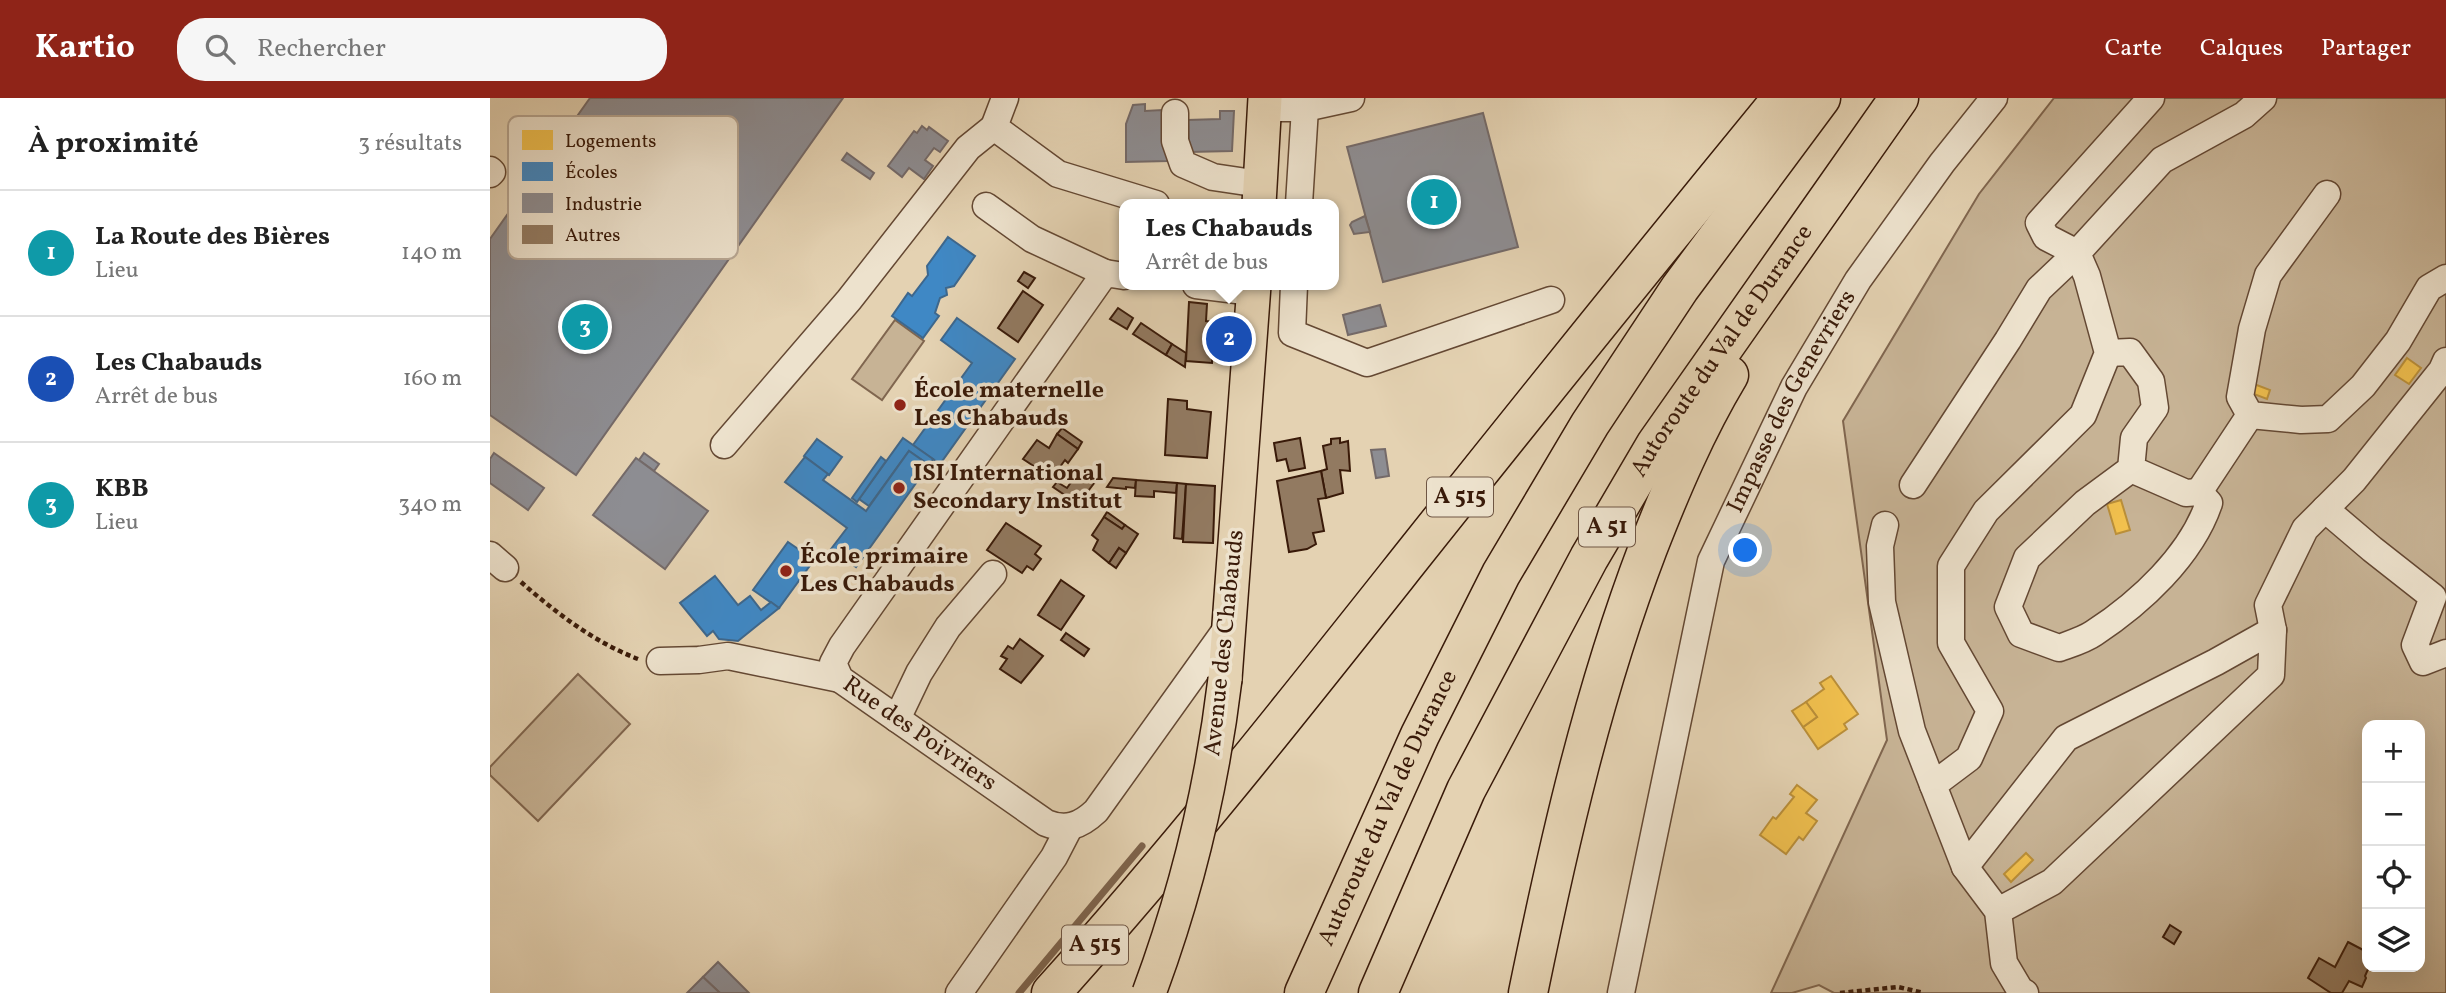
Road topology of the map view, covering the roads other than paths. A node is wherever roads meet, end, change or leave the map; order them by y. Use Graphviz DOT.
graph roads {
  1 [pos="1005,98"];
  2 [pos="1351,98"];
  3 [pos="1782,98"];
  4 [pos="1821,98"];
  5 [pos="1899,98"];
  6 [pos="1905,98"];
  7 [pos="1994,98"];
  8 [pos="2151,98"];
  9 [pos="2263,98"];
  10 [pos="1265,103"];
  11 [pos="1305,108"];
  12 [pos="1175,113"];
  13 [pos="994,127"];
  14 [pos="1260,194"];
  15 [pos="2327,194"];
  16 [pos="1140,199"];
  17 [pos="1299,199"];
  18 [pos="986,206"];
  19 [pos="2077,253"];
  20 [pos="1115,274"];
  21 [pos="2446,278"];
  22 [pos="1253,290"];
  23 [pos="1294,290"];
  24 [pos="1551,300"];
  25 [pos="2108,353"];
  26 [pos="2445,368"];
  27 [pos="2250,415"];
  28 [pos="724,445"];
  29 [pos="2131,469"];
  30 [pos="1913,485"];
  31 [pos="2199,492"];
  32 [pos="2325,509"];
  33 [pos="1885,525"];
  34 [pos="993,574"];
  35 [pos="2439,592"];
  36 [pos="1230,624"];
  37 [pos="2273,629"];
  38 [pos="2446,653"];
  39 [pos="660,661"];
  40 [pos="840,679"];
  41 [pos="897,719"];
  42 [pos="1933,785"];
  43 [pos="1069,828"];
  44 [pos="1965,867"];
  45 [pos="1138,896"];
  46 [pos="1998,911"];
  47 [pos="959,993"];
  48 [pos="1051,993"];
  49 [pos="1068,993"];
  50 [pos="1149,993"];
  51 [pos="1304,993"];
  52 [pos="1378,993"];
  53 [pos="1528,993"];
  54 [pos="1621,993"];
  55 [pos="2025,993"];
  1 -- 13 [label="street"];
  2 -- 11 [label="street"];
  3 -- 45 [label="highway, A 515"];
  4 -- 51 [label="highway, Autoroute du Val de Durance / A 51"];
  5 -- 52 [label="highway, Autoroute du Val de Durance / A 51"];
  6 -- 53 [label="highway"];
  7 -- 54 [label="street, Impasse des Genevriers"];
  8 -- 19 [label="street"];
  9 -- 19 [label="street"];
  10 -- 11 [label="street"];
  10 -- 14 [label="main road"];
  11 -- 17 [label="street"];
  12 -- 14 [label="street"];
  13 -- 16 [label="street"];
  13 -- 28 [label="street"];
  15 -- 27 [label="street"];
  18 -- 20 [label="street"];
  19 -- 25 [label="street"];
  19 -- 30 [label="street"];
  20 -- 40 [label="street, Rue des Poivriers"];
  21 -- 27 [label="street"];
  22 -- 36 [label="main road, Avenue des Chabauds"];
  23 -- 24 [label="street"];
  25 -- 29 [label="street"];
  25 -- 42 [label="street"];
  26 -- 32 [label="street"];
  27 -- 31 [label="street"];
  29 -- 31 [label="street"];
  29 -- 31 [label="street"];
  32 -- 35 [label="street"];
  32 -- 37 [label="street"];
  33 -- 42 [label="street"];
  34 -- 41 [label="street"];
  35 -- 38 [label="street"];
  36 -- 43 [label="street"];
  36 -- 50 [label="main road, Avenue des Chabauds, bridge"];
  37 -- 44 [label="street"];
  37 -- 46 [label="street"];
  39 -- 40 [label="street"];
  40 -- 41 [label="street, Rue des Poivriers"];
  41 -- 43 [label="street, Rue des Poivriers"];
  42 -- 44 [label="street"];
  43 -- 47 [label="street"];
  44 -- 46 [label="street"];
  45 -- 48 [label="highway, A 515"];
  45 -- 49 [label="highway"];
  46 -- 55 [label="street"];
}
